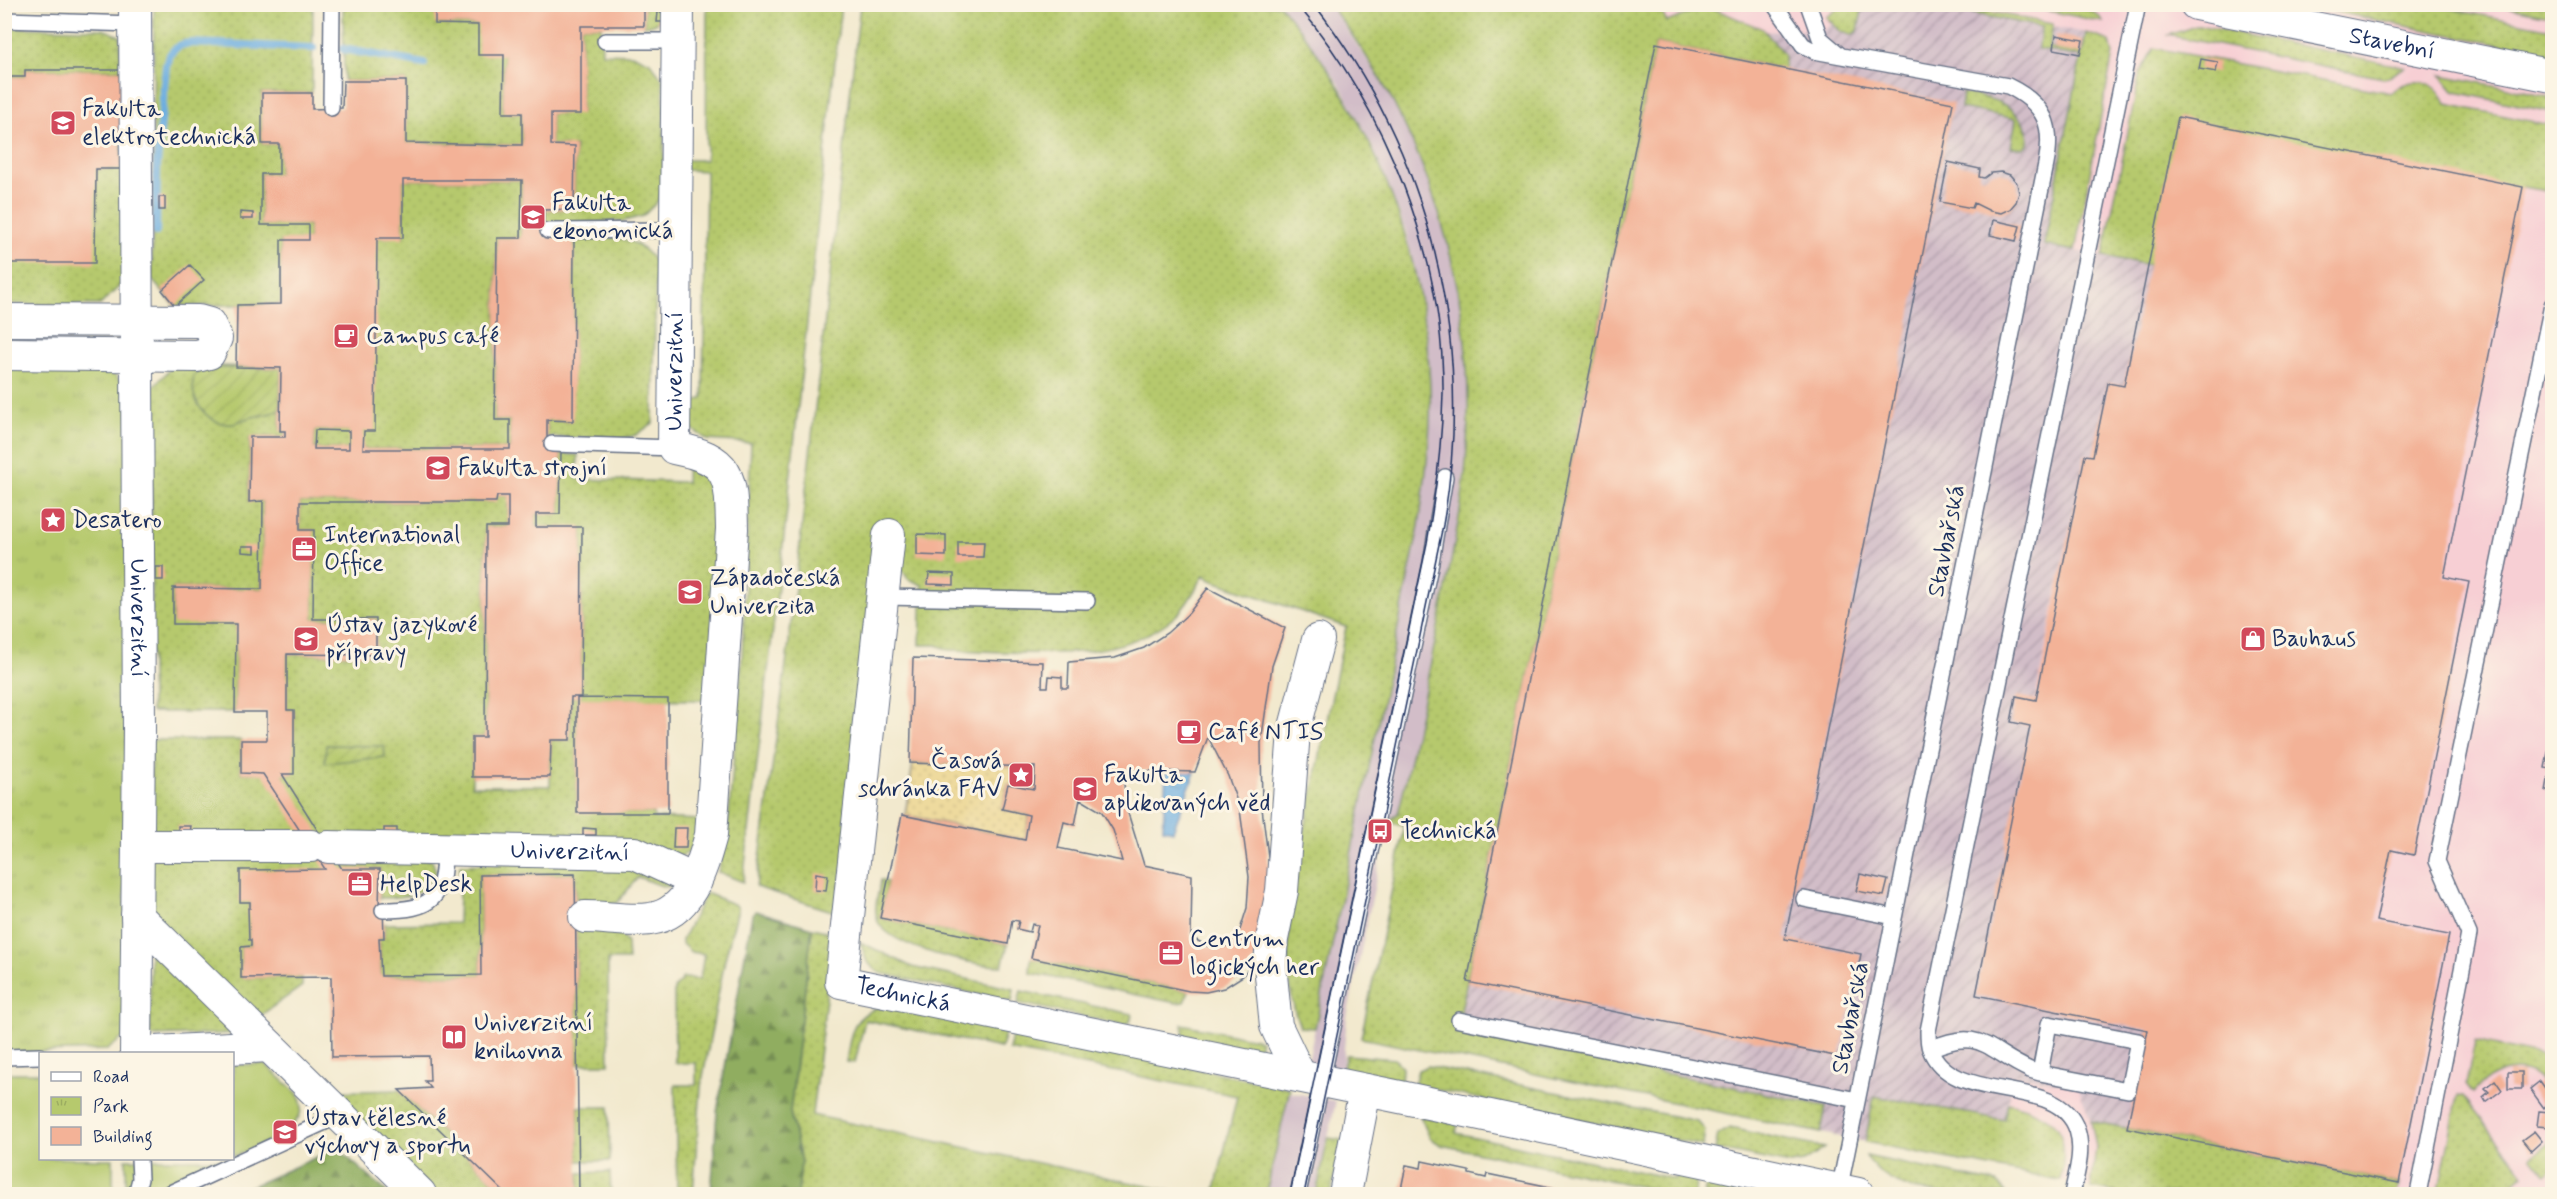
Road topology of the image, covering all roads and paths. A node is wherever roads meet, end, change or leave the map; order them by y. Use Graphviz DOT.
graph roads {
  1 [pos="332,4"];
  2 [pos="678,4"];
  3 [pos="1774,4"];
  4 [pos="1808,4"];
  5 [pos="2138,4"];
  6 [pos="2196,4"];
  7 [pos="134,14"];
  8 [pos="4,20"];
  9 [pos="605,41"];
  10 [pos="678,41"];
  11 [pos="1840,55"];
  12 [pos="2553,76"];
  13 [pos="331,108"];
  14 [pos="676,230"];
  15 [pos="548,231"];
  16 [pos="2553,305"];
  17 [pos="4,320"];
  18 [pos="138,320"];
  19 [pos="4,354"];
  20 [pos="138,355"];
  21 [pos="552,444"];
  22 [pos="674,448"];
  23 [pos="1445,477"];
  24 [pos="889,535"];
  25 [pos="883,597"];
  26 [pos="1087,602"];
  27 [pos="1318,640"];
  28 [pos="138,846"];
  29 [pos="444,849"];
  30 [pos="696,881"];
  31 [pos="1804,899"];
  32 [pos="383,910"];
  33 [pos="137,916"];
  34 [pos="585,917"];
  35 [pos="1894,917"];
  36 [pos="1459,1020"];
  37 [pos="269,1046"];
  38 [pos="1930,1049"];
  39 [pos="136,1052"];
  40 [pos="155,1052"];
  41 [pos="39,1056"];
  42 [pos="4,1057"];
  43 [pos="2040,1073"];
  44 [pos="1311,1078"];
  45 [pos="1365,1090"];
  46 [pos="1857,1100"];
  47 [pos="340,1115"];
  48 [pos="139,1160"];
  49 [pos="1849,1192"];
  50 [pos="136,1194"];
  51 [pos="168,1194"];
  52 [pos="420,1194"];
  53 [pos="1298,1194"];
  54 [pos="1345,1194"];
  55 [pos="2072,1194"];
  56 [pos="2418,1194"];
  1 -- 13 [label="lane"];
  2 -- 10 [label="street, Univerzitní"];
  3 -- 11 [label="lane, Stavbařská"];
  4 -- 11 [label="lane"];
  5 -- 38 [label="lane"];
  6 -- 12 [label="street, Stavební"];
  7 -- 8 [label="lane"];
  7 -- 18 [label="street, Univerzitní"];
  9 -- 10 [label="lane"];
  10 -- 14 [label="street, Univerzitní"];
  11 -- 35 [label="lane, Stavbařská"];
  14 -- 15 [label="lane"];
  14 -- 22 [label="street, Univerzitní"];
  16 -- 56 [label="lane"];
  17 -- 18 [label="street"];
  18 -- 20 [label="street, Univerzitní"];
  18 -- 20 [label="street"];
  19 -- 20 [label="street"];
  20 -- 28 [label="street, Univerzitní"];
  21 -- 22 [label="lane"];
  22 -- 30 [label="street, Univerzitní"];
  23 -- 44 [label="lane"];
  24 -- 25 [label="street, Technická"];
  25 -- 26 [label="lane"];
  25 -- 44 [label="street, Technická"];
  27 -- 44 [label="street"];
  28 -- 29 [label="street, Univerzitní"];
  28 -- 33 [label="street, Univerzitní"];
  29 -- 30 [label="street, Univerzitní"];
  29 -- 32 [label="lane"];
  30 -- 34 [label="street, Univerzitní"];
  31 -- 35 [label="lane"];
  33 -- 37 [label="street"];
  33 -- 39 [label="street, Univerzitní"];
  35 -- 46 [label="lane, Stavbařská"];
  36 -- 46 [label="lane"];
  37 -- 40 [label="street"];
  37 -- 47 [label="street"];
  38 -- 43 [label="lane"];
  38 -- 55 [label="lane"];
  41 -- 42 [label="lane"];
  43 -- 43 [label="lane"];
  44 -- 45 [label="street, Technická"];
  44 -- 53 [label="lane"];
  45 -- 49 [label="street, Technická"];
  45 -- 54 [label="street"];
  46 -- 49 [label="lane, Stavbařská"];
  47 -- 51 [label="lane"];
  47 -- 52 [label="street"];
  48 -- 50 [label="lane"];
}
